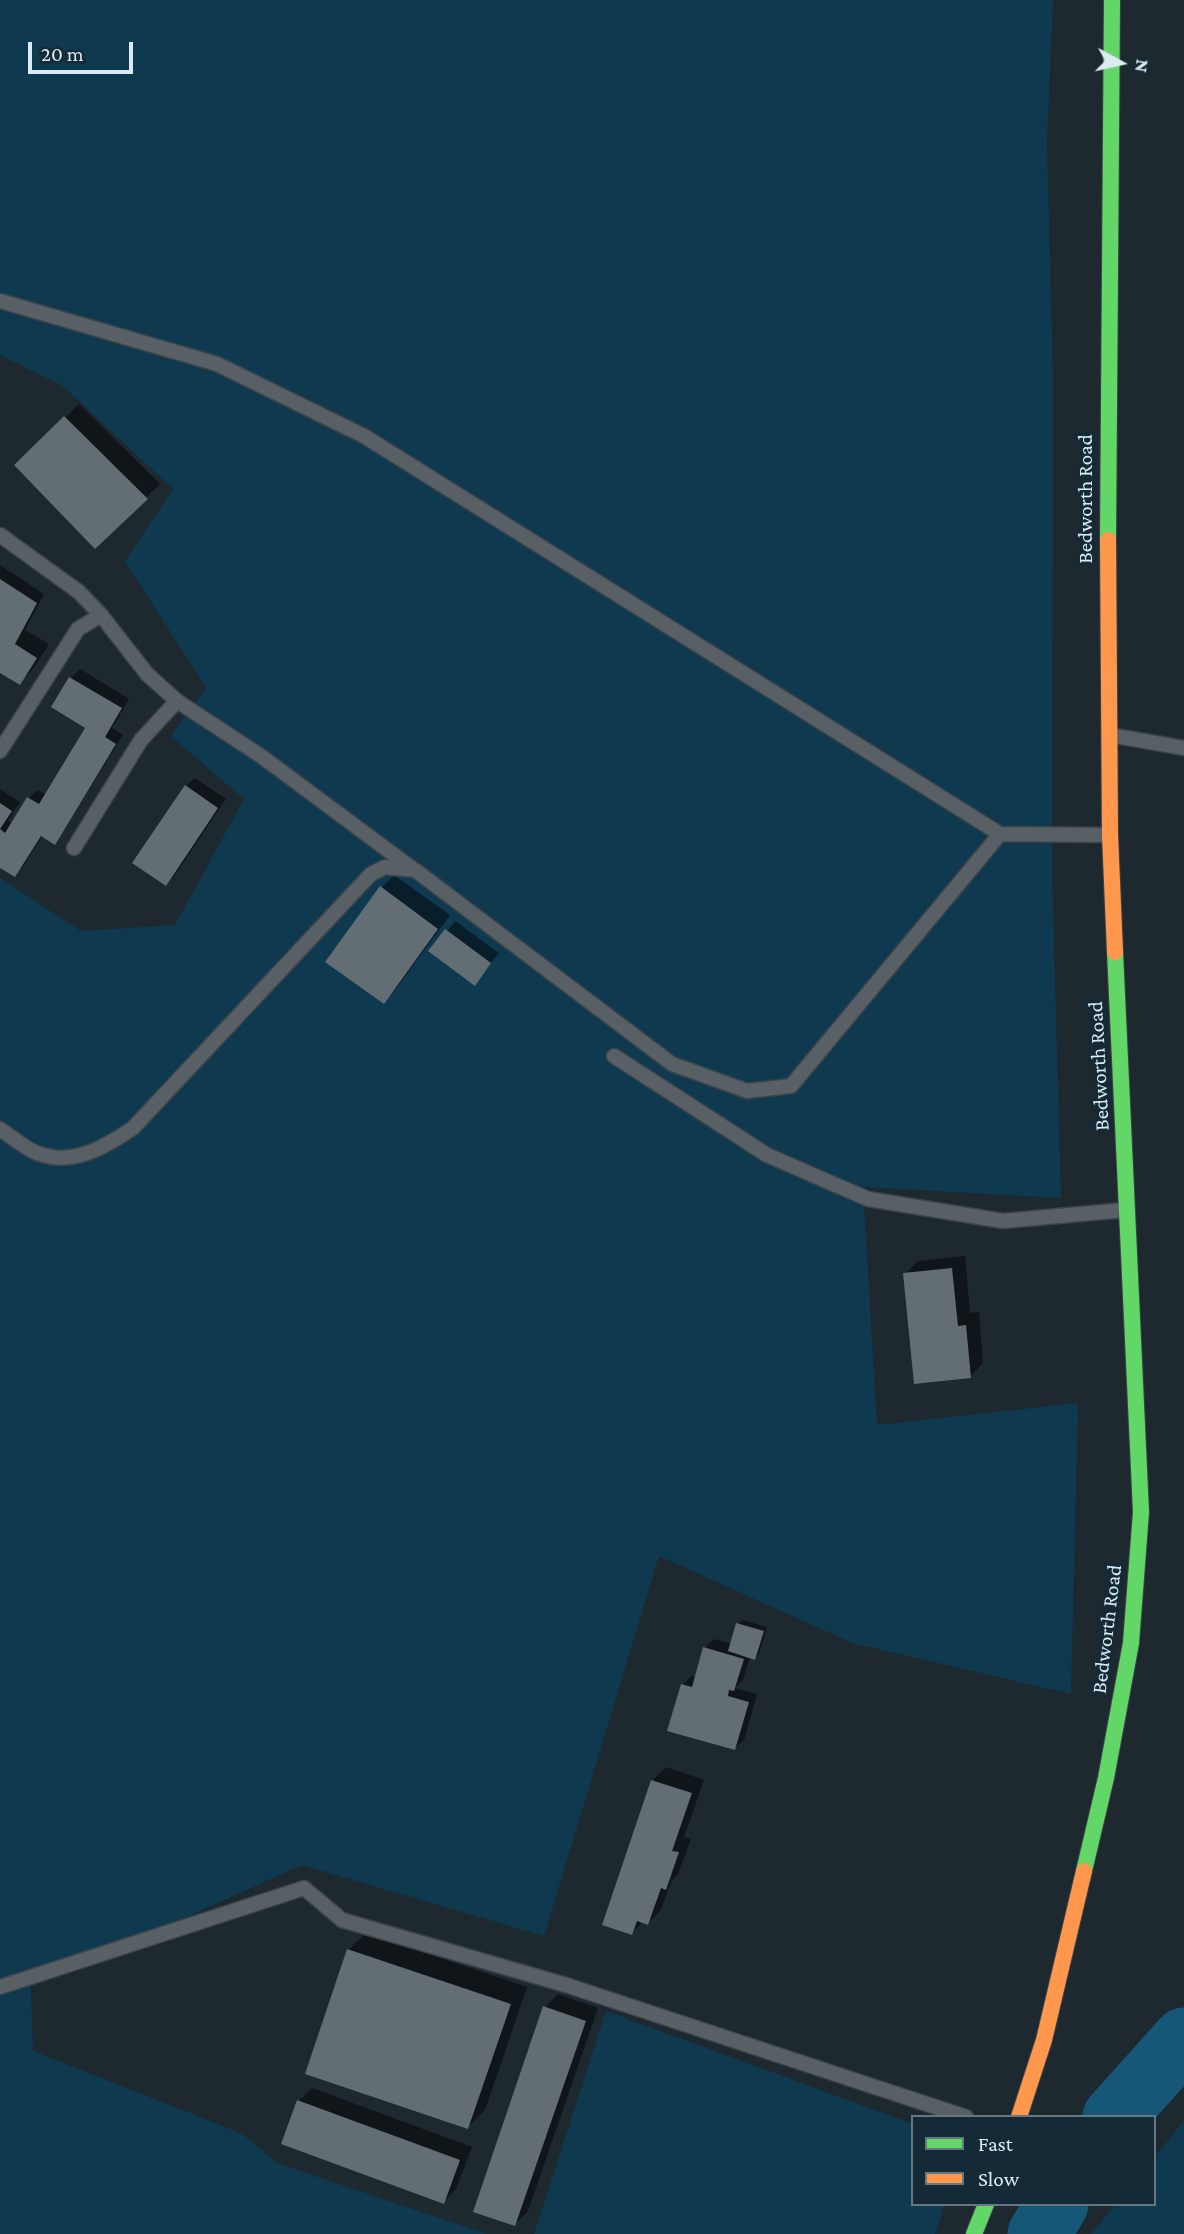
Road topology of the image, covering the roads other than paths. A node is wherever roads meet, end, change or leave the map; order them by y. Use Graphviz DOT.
graph roads {
  1 [pos="1112,0"];
  2 [pos="0,301"];
  3 [pos="0,535"];
  4 [pos="101,615"];
  5 [pos="177,701"];
  6 [pos="1109,735"];
  7 [pos="1184,748"];
  8 [pos="0,751"];
  9 [pos="1000,834"];
  10 [pos="1110,835"];
  11 [pos="74,848"];
  12 [pos="415,870"];
  13 [pos="614,1056"];
  14 [pos="0,1129"];
  15 [pos="1127,1210"];
  16 [pos="0,1987"];
  17 [pos="960,2115"];
  18 [pos="1020,2115"];
  19 [pos="985,2206"];
  20 [pos="974,2234"];
  1 -- 6 [label="main road, Bedworth Road"];
  2 -- 9 [label="lane"];
  3 -- 4 [label="lane"];
  4 -- 5 [label="lane"];
  4 -- 8 [label="lane"];
  5 -- 11 [label="lane"];
  5 -- 12 [label="lane"];
  6 -- 7 [label="lane"];
  6 -- 10 [label="main road, Bedworth Road"];
  9 -- 10 [label="lane"];
  9 -- 12 [label="lane"];
  10 -- 15 [label="main road, Bedworth Road"];
  12 -- 14 [label="lane"];
  13 -- 15 [label="lane"];
  15 -- 18 [label="main road, Bedworth Road"];
  16 -- 17 [label="lane"];
  19 -- 20 [label="main road"];
}
